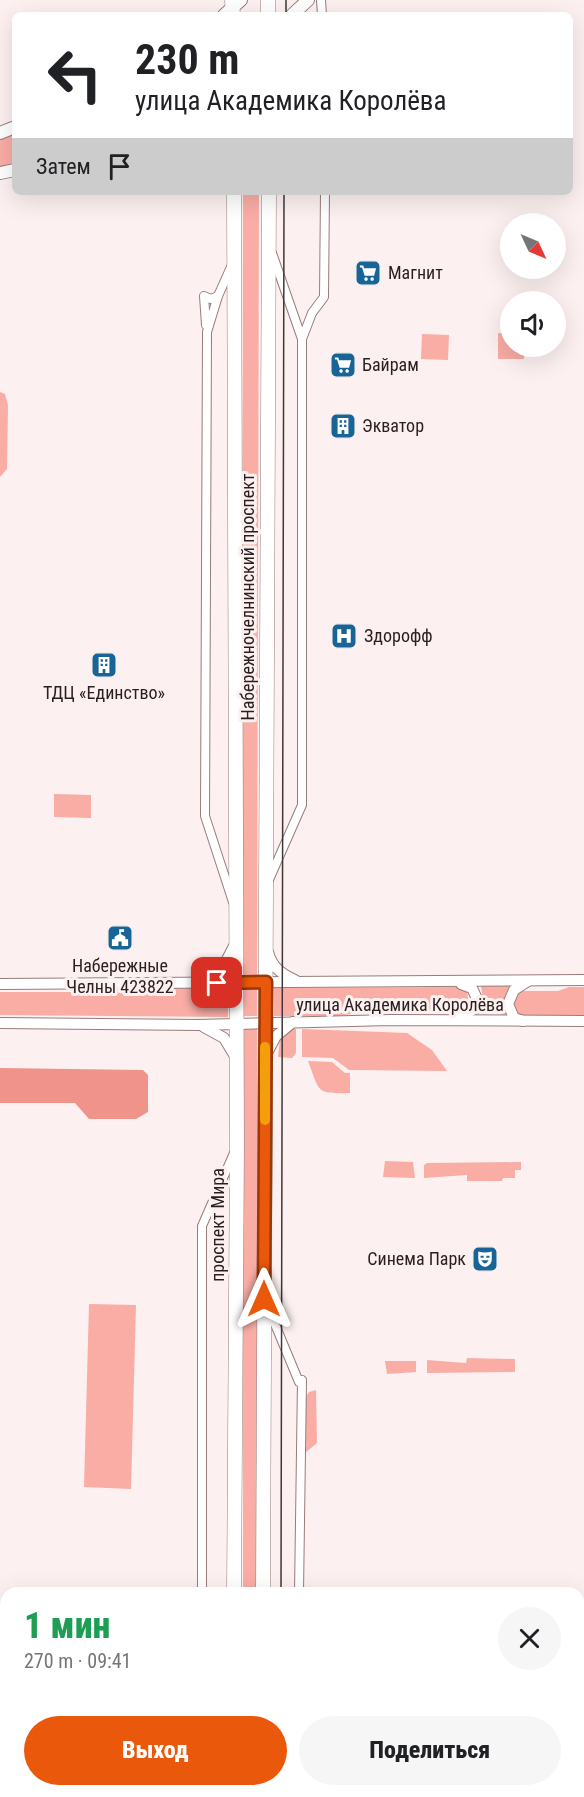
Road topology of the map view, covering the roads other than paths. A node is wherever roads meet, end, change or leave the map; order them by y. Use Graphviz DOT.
graph roads {
  1 [pos="308,0"];
  2 [pos="295,12"];
  3 [pos="234,195"];
  4 [pos="269,195"];
  5 [pos="325,195"];
  6 [pos="268,242"];
  7 [pos="234,261"];
  8 [pos="218,296"];
  9 [pos="207,332"];
  10 [pos="302,339"];
  11 [pos="265,891"];
  12 [pos="234,908"];
  13 [pos="266,942"];
  14 [pos="236,943"];
  15 [pos="584,980"];
  16 [pos="454,981"];
  17 [pos="528,981"];
  18 [pos="236,982"];
  19 [pos="266,982"];
  20 [pos="301,982"];
  21 [pos="198,983"];
  22 [pos="0,984"];
  23 [pos="236,1002"];
  24 [pos="294,1021"];
  25 [pos="434,1021"];
  26 [pos="523,1021"];
  27 [pos="584,1021"];
  28 [pos="265,1022"];
  29 [pos="0,1023"];
  30 [pos="236,1023"];
  31 [pos="198,1024"];
  32 [pos="236,1058"];
  33 [pos="265,1058"];
  34 [pos="237,1147"];
  35 [pos="264,1299"];
  36 [pos="202,1587"];
  37 [pos="234,1587"];
  38 [pos="263,1587"];
  39 [pos="299,1587"];
  1 -- 2 [label="main road"];
  3 -- 7 [label="main road, Набережночелнинский проспект"];
  4 -- 6 [label="main road, Набережночелнинский проспект"];
  5 -- 10 [label="street"];
  6 -- 10 [label="street"];
  6 -- 11 [label="main road, Набережночелнинский проспект"];
  7 -- 8 [label="street"];
  7 -- 12 [label="main road, Набережночелнинский проспект"];
  8 -- 9 [label="street"];
  8 -- 9 [label="street"];
  9 -- 12 [label="street"];
  10 -- 11 [label="street"];
  11 -- 13 [label="main road, Набережночелнинский проспект"];
  12 -- 14 [label="main road, Набережночелнинский проспект"];
  13 -- 19 [label="main road, Набережночелнинский проспект"];
  13 -- 20 [label="street"];
  14 -- 18 [label="main road, Набережночелнинский проспект"];
  14 -- 21 [label="street"];
  15 -- 17 [label="street, улица Академика Королёва"];
  16 -- 17 [label="street, улица Академика Королёва"];
  16 -- 20 [label="street, улица Академика Королёва"];
  16 -- 25 [label="street"];
  17 -- 26 [label="street"];
  18 -- 19 [label="street, улица Академика Королёва"];
  18 -- 21 [label="street, улица Академика Королёва"];
  18 -- 23 [label="main road, Набережночелнинский проспект"];
  19 -- 20 [label="street, улица Академика Королёва"];
  19 -- 28 [label="main road, Набережночелнинский проспект"];
  21 -- 22 [label="street, улица Академика Королёва"];
  23 -- 30 [label="main road, проспект Мира"];
  24 -- 25 [label="street, улица Академика Королёва"];
  24 -- 28 [label="street, улица Академика Королёва"];
  24 -- 33 [label="street"];
  25 -- 26 [label="street, улица Академика Королёва"];
  26 -- 27 [label="street, улица Академика Королёва"];
  28 -- 30 [label="street, улица Академика Королёва"];
  28 -- 33 [label="main road"];
  29 -- 31 [label="street, улица Академика Королёва"];
  30 -- 31 [label="street, улица Академика Королёва"];
  30 -- 32 [label="main road, проспект Мира"];
  31 -- 32 [label="street"];
  32 -- 34 [label="main road, проспект Мира"];
  33 -- 35 [label="main road"];
  34 -- 36 [label="street"];
  34 -- 37 [label="main road, проспект Мира"];
  35 -- 38 [label="main road"];
  35 -- 39 [label="street"];
}
